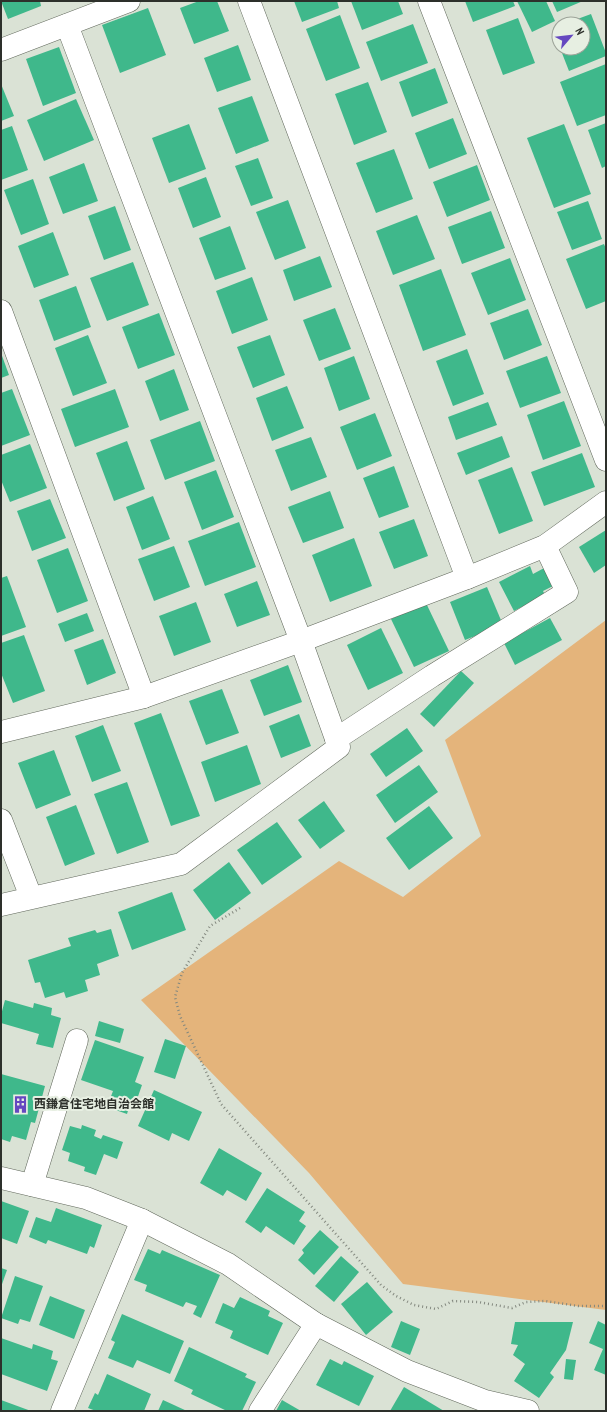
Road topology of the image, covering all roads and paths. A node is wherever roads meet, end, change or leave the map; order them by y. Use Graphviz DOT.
graph roads {
  1 [pos="129,1"];
  2 [pos="249,1"];
  3 [pos="430,1"];
  4 [pos="67,25"];
  5 [pos="1,50"];
  6 [pos="1,311"];
  7 [pos="606,460"];
  8 [pos="606,502"];
  9 [pos="545,546"];
  10 [pos="467,578"];
  11 [pos="301,641"];
  12 [pos="144,697"];
  13 [pos="1,732"];
  14 [pos="336,739"];
  15 [pos="1,820"];
  16 [pos="31,898"];
  17 [pos="1,905"];
  18 [pos="240,908"];
  19 [pos="77,1040"];
  20 [pos="1,1178"];
  21 [pos="32,1185"];
  22 [pos="142,1220"];
  23 [pos="606,1306"];
  24 [pos="316,1324"];
  25 [pos="482,1406"];
  26 [pos="62,1411"];
  27 [pos="260,1411"];
  28 [pos="528,1411"];
  1 -- 4 [label="street"];
  2 -- 10 [label="street"];
  3 -- 7 [label="street"];
  4 -- 5 [label="street"];
  4 -- 11 [label="street"];
  6 -- 12 [label="street"];
  8 -- 9 [label="street"];
  9 -- 10 [label="street"];
  9 -- 14 [label="street"];
  10 -- 11 [label="street"];
  11 -- 12 [label="street"];
  11 -- 14 [label="street"];
  12 -- 13 [label="street"];
  14 -- 16 [label="street"];
  15 -- 16 [label="street"];
  16 -- 17 [label="street"];
  18 -- 23 [label="path"];
  19 -- 21 [label="street"];
  20 -- 21 [label="street"];
  21 -- 22 [label="street"];
  22 -- 24 [label="street"];
  22 -- 26 [label="street"];
  24 -- 25 [label="street"];
  24 -- 27 [label="street"];
  25 -- 28 [label="street"];
}
